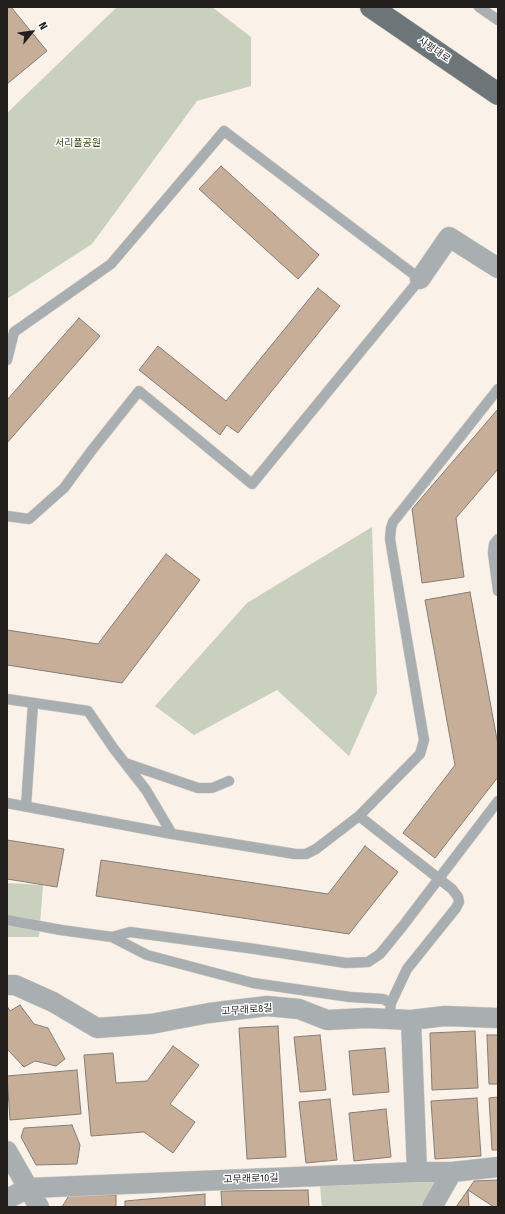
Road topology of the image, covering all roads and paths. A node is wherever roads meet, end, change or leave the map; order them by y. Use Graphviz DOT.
graph roads {
  1 [pos="371,7"];
  2 [pos="484,9"];
  3 [pos="498,20"];
  4 [pos="498,94"];
  5 [pos="498,268"];
  6 [pos="420,279"];
  7 [pos="7,360"];
  8 [pos="498,389"];
  9 [pos="7,516"];
  10 [pos="498,539"];
  11 [pos="498,591"];
  12 [pos="7,699"];
  13 [pos="33,703"];
  14 [pos="125,763"];
  15 [pos="229,781"];
  16 [pos="498,801"];
  17 [pos="7,803"];
  18 [pos="26,806"];
  19 [pos="358,816"];
  20 [pos="172,834"];
  21 [pos="439,879"];
  22 [pos="7,920"];
  23 [pos="112,937"];
  24 [pos="7,985"];
  25 [pos="390,1011"];
  26 [pos="498,1018"];
  27 [pos="411,1020"];
  28 [pos="7,1151"];
  29 [pos="498,1167"];
  30 [pos="417,1172"];
  31 [pos="452,1172"];
  32 [pos="29,1188"];
  33 [pos="7,1199"];
  34 [pos="39,1207"];
  35 [pos="432,1207"];
  1 -- 4 [label="main road, 사평대로"];
  2 -- 3 [label="lane"];
  5 -- 6 [label="street"];
  6 -- 7 [label="lane"];
  6 -- 9 [label="lane"];
  8 -- 19 [label="lane"];
  10 -- 11 [label="lane"];
  12 -- 13 [label="lane"];
  13 -- 14 [label="lane"];
  13 -- 18 [label="lane"];
  14 -- 15 [label="lane"];
  14 -- 20 [label="lane"];
  16 -- 21 [label="lane"];
  17 -- 18 [label="lane"];
  18 -- 20 [label="lane"];
  19 -- 20 [label="lane"];
  19 -- 21 [label="lane"];
  21 -- 23 [label="lane"];
  21 -- 25 [label="lane"];
  22 -- 23 [label="lane"];
  23 -- 25 [label="lane"];
  24 -- 25 [label="street, 고무래로8길"];
  25 -- 27 [label="street, 고무래로8길"];
  26 -- 27 [label="street, 고무래로8길"];
  27 -- 30 [label="street"];
  28 -- 32 [label="street"];
  29 -- 31 [label="street, 고무래로10길"];
  30 -- 31 [label="street, 고무래로10길"];
  30 -- 32 [label="street, 고무래로10길"];
  31 -- 35 [label="street"];
  32 -- 33 [label="street, 고무래로10길"];
  32 -- 34 [label="street"];
}
